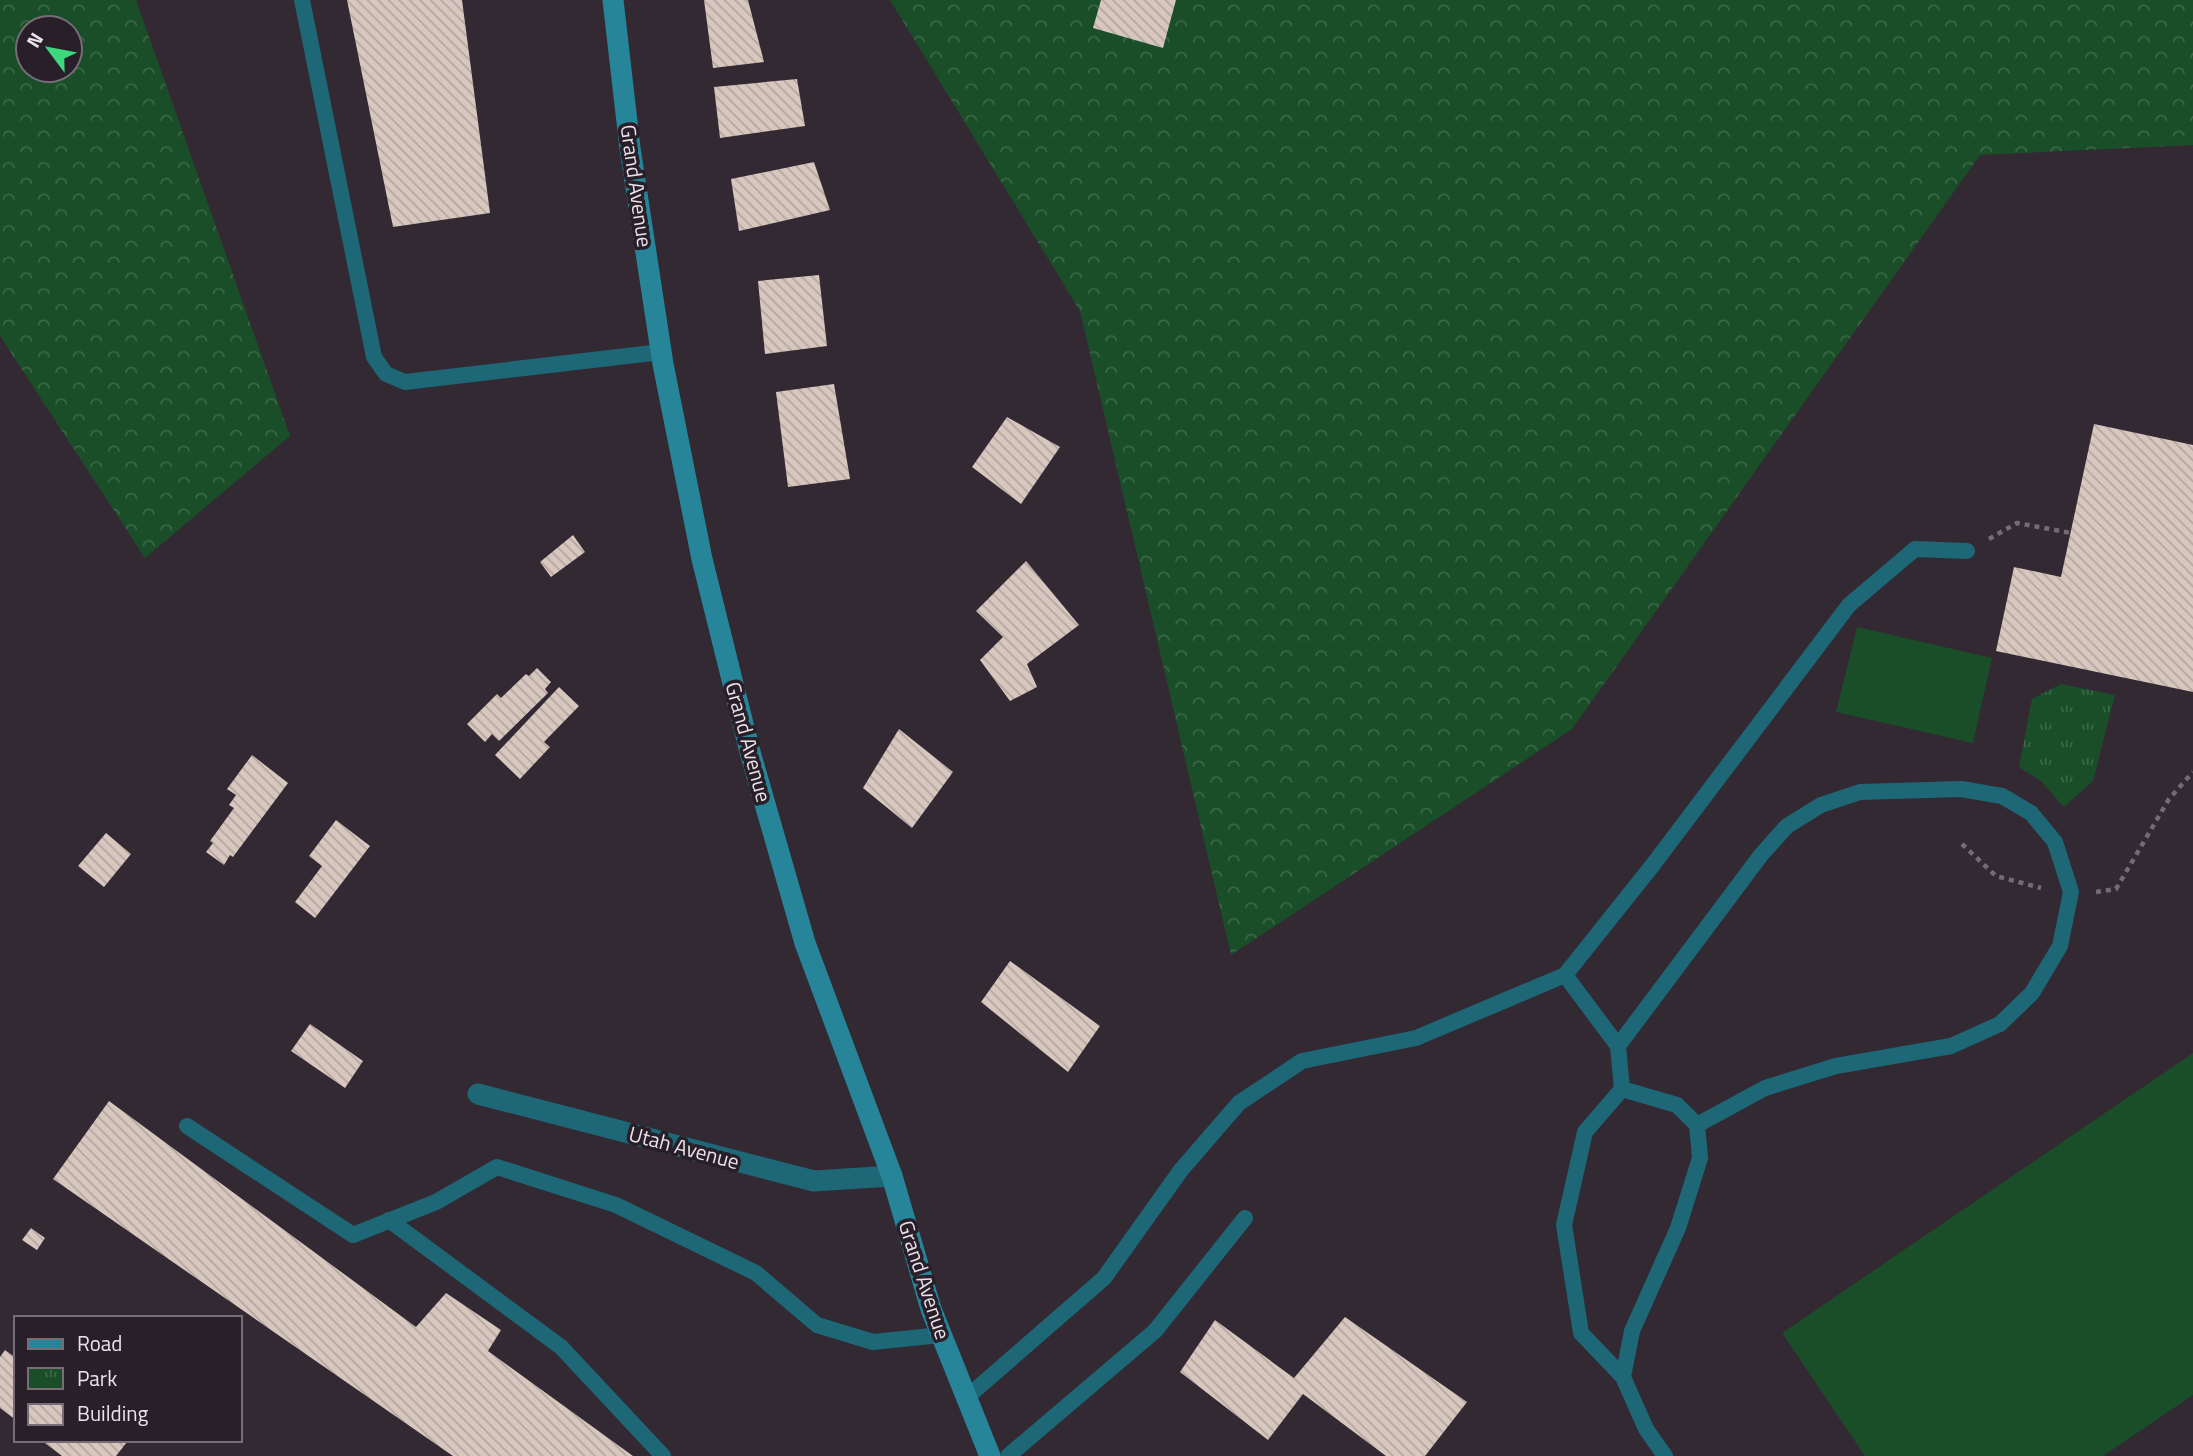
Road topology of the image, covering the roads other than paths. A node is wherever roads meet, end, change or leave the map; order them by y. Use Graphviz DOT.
graph roads {
  1 [pos="302,0"];
  2 [pos="613,0"];
  3 [pos="661,352"];
  4 [pos="1967,551"];
  5 [pos="1565,975"];
  6 [pos="1618,1046"];
  7 [pos="1622,1089"];
  8 [pos="478,1094"];
  9 [pos="1697,1125"];
  10 [pos="187,1126"];
  11 [pos="892,1176"];
  12 [pos="1245,1218"];
  13 [pos="388,1220"];
  14 [pos="941,1335"];
  15 [pos="1623,1377"];
  16 [pos="966,1398"];
  17 [pos="663,1456"];
  18 [pos="990,1456"];
  19 [pos="1007,1456"];
  20 [pos="1665,1456"];
  1 -- 3 [label="lane"];
  2 -- 3 [label="street, Grand Avenue"];
  3 -- 11 [label="street, Grand Avenue"];
  4 -- 5 [label="lane"];
  5 -- 6 [label="lane"];
  5 -- 16 [label="lane"];
  6 -- 7 [label="lane"];
  6 -- 9 [label="lane"];
  7 -- 9 [label="lane"];
  7 -- 15 [label="lane"];
  8 -- 11 [label="street, Utah Avenue"];
  9 -- 15 [label="lane"];
  10 -- 13 [label="lane"];
  11 -- 14 [label="street, Grand Avenue"];
  12 -- 19 [label="lane"];
  13 -- 14 [label="lane"];
  13 -- 17 [label="lane"];
  14 -- 16 [label="street, Grand Avenue"];
  15 -- 20 [label="lane"];
  16 -- 18 [label="street, Grand Avenue"];
}
